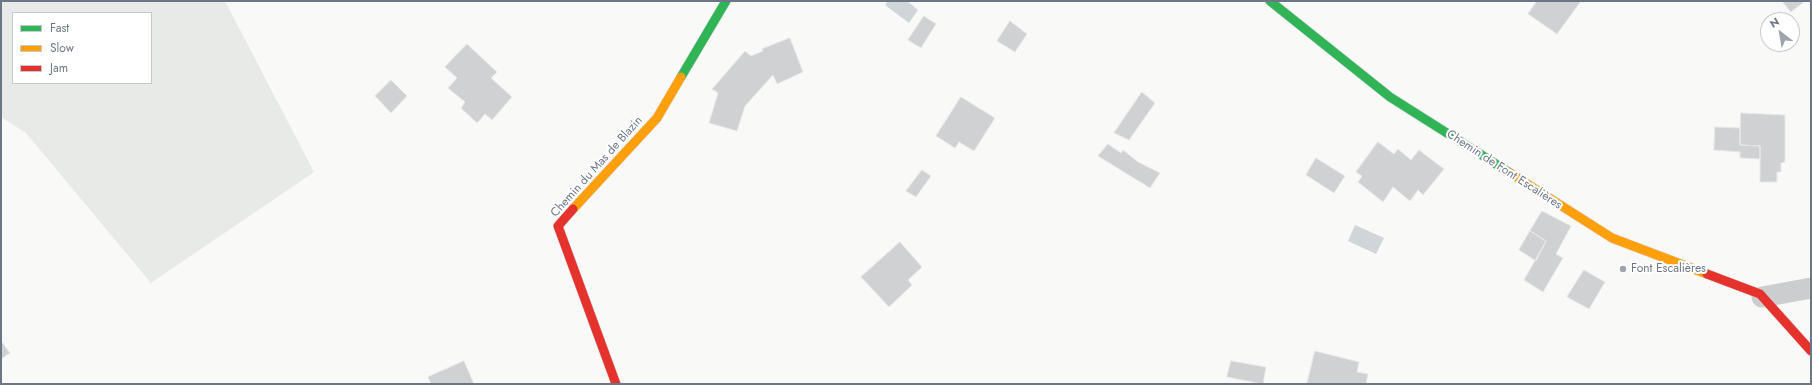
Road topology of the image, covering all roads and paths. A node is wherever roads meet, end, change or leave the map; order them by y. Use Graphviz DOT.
graph roads {
  1 [pos="726,1"];
  2 [pos="1270,1"];
  3 [pos="1811,288"];
  4 [pos="1762,297"];
  5 [pos="1811,351"];
  6 [pos="616,384"];
  1 -- 6 [label="street, Chemin du Mas de Blazin"];
  2 -- 4 [label="street, Chemin de Font Escalières"];
  3 -- 4 [label="street"];
  4 -- 5 [label="street, Chemin de Font Escalières"];
}
